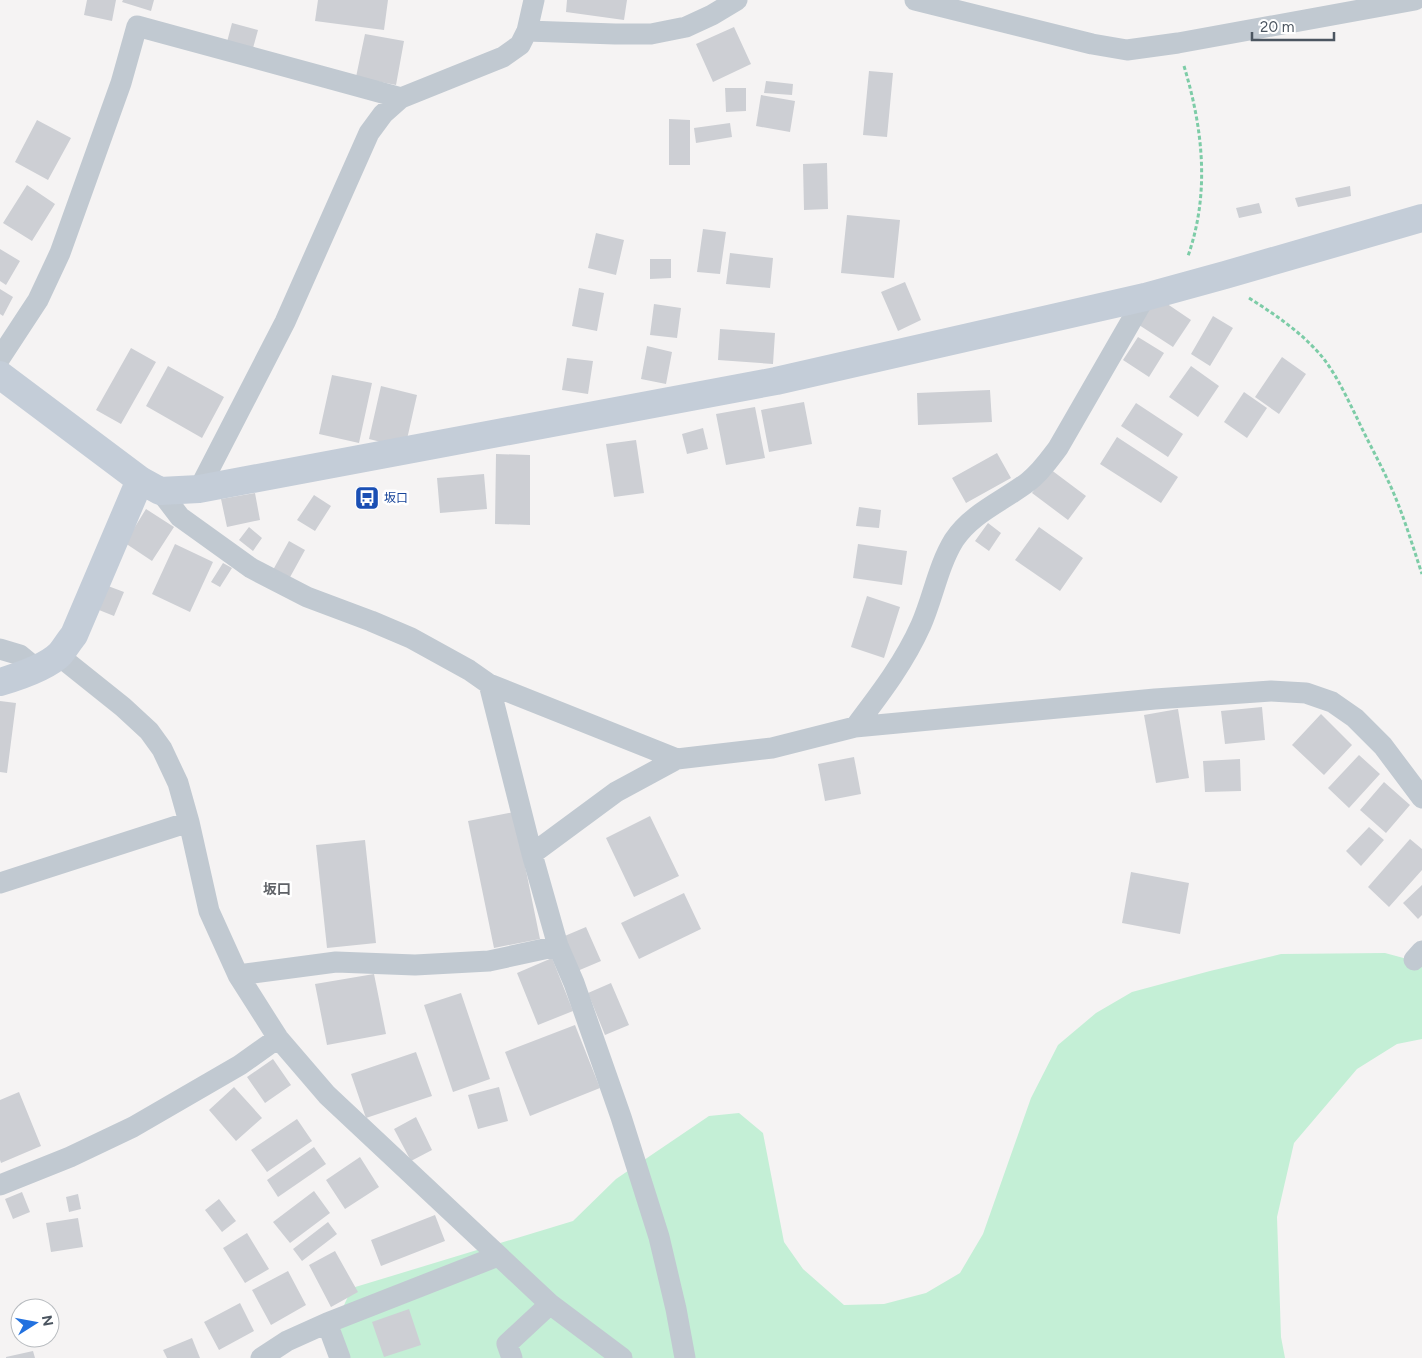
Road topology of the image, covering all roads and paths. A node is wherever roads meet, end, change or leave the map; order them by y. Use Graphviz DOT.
graph roads {
  1 [pos="534,0"];
  2 [pos="737,0"];
  3 [pos="914,0"];
  4 [pos="1414,0"];
  5 [pos="527,31"];
  6 [pos="1178,44"];
  7 [pos="401,98"];
  8 [pos="1422,218"];
  9 [pos="1225,275"];
  10 [pos="1176,289"];
  11 [pos="1145,297"];
  12 [pos="0,358"];
  13 [pos="0,374"];
  14 [pos="150,486"];
  15 [pos="199,489"];
  16 [pos="1422,574"];
  17 [pos="0,649"];
  18 [pos="48,662"];
  19 [pos="0,682"];
  20 [pos="489,684"];
  21 [pos="855,727"];
  22 [pos="677,759"];
  23 [pos="1422,798"];
  24 [pos="189,822"];
  25 [pos="532,854"];
  26 [pos="0,883"];
  27 [pos="558,946"];
  28 [pos="238,975"];
  29 [pos="278,1038"];
  30 [pos="0,1186"];
  31 [pos="498,1256"];
  32 [pos="550,1304"];
  33 [pos="327,1323"];
  34 [pos="261,1358"];
  35 [pos="340,1358"];
  36 [pos="512,1358"];
  37 [pos="622,1358"];
  38 [pos="685,1358"];
  1 -- 5 [label="street"];
  2 -- 5 [label="street"];
  3 -- 6 [label="street"];
  4 -- 6 [label="street"];
  5 -- 7 [label="street"];
  6 -- 10 [label="path"];
  7 -- 12 [label="street"];
  7 -- 15 [label="street"];
  8 -- 9 [label="street"];
  9 -- 10 [label="street"];
  9 -- 16 [label="path"];
  10 -- 11 [label="street"];
  11 -- 15 [label="street"];
  11 -- 21 [label="street"];
  13 -- 14 [label="street"];
  14 -- 15 [label="street"];
  14 -- 18 [label="street"];
  14 -- 20 [label="street"];
  17 -- 18 [label="street"];
  18 -- 19 [label="street"];
  18 -- 24 [label="street"];
  20 -- 22 [label="street"];
  20 -- 25 [label="street"];
  21 -- 22 [label="street"];
  21 -- 23 [label="street"];
  22 -- 25 [label="street"];
  24 -- 26 [label="street"];
  24 -- 28 [label="street"];
  25 -- 27 [label="street"];
  27 -- 28 [label="street"];
  27 -- 38 [label="street"];
  28 -- 29 [label="street"];
  29 -- 30 [label="street"];
  29 -- 31 [label="street"];
  31 -- 32 [label="street"];
  31 -- 33 [label="street"];
  32 -- 36 [label="street"];
  32 -- 37 [label="street"];
  33 -- 34 [label="street"];
  33 -- 35 [label="street"];
}
